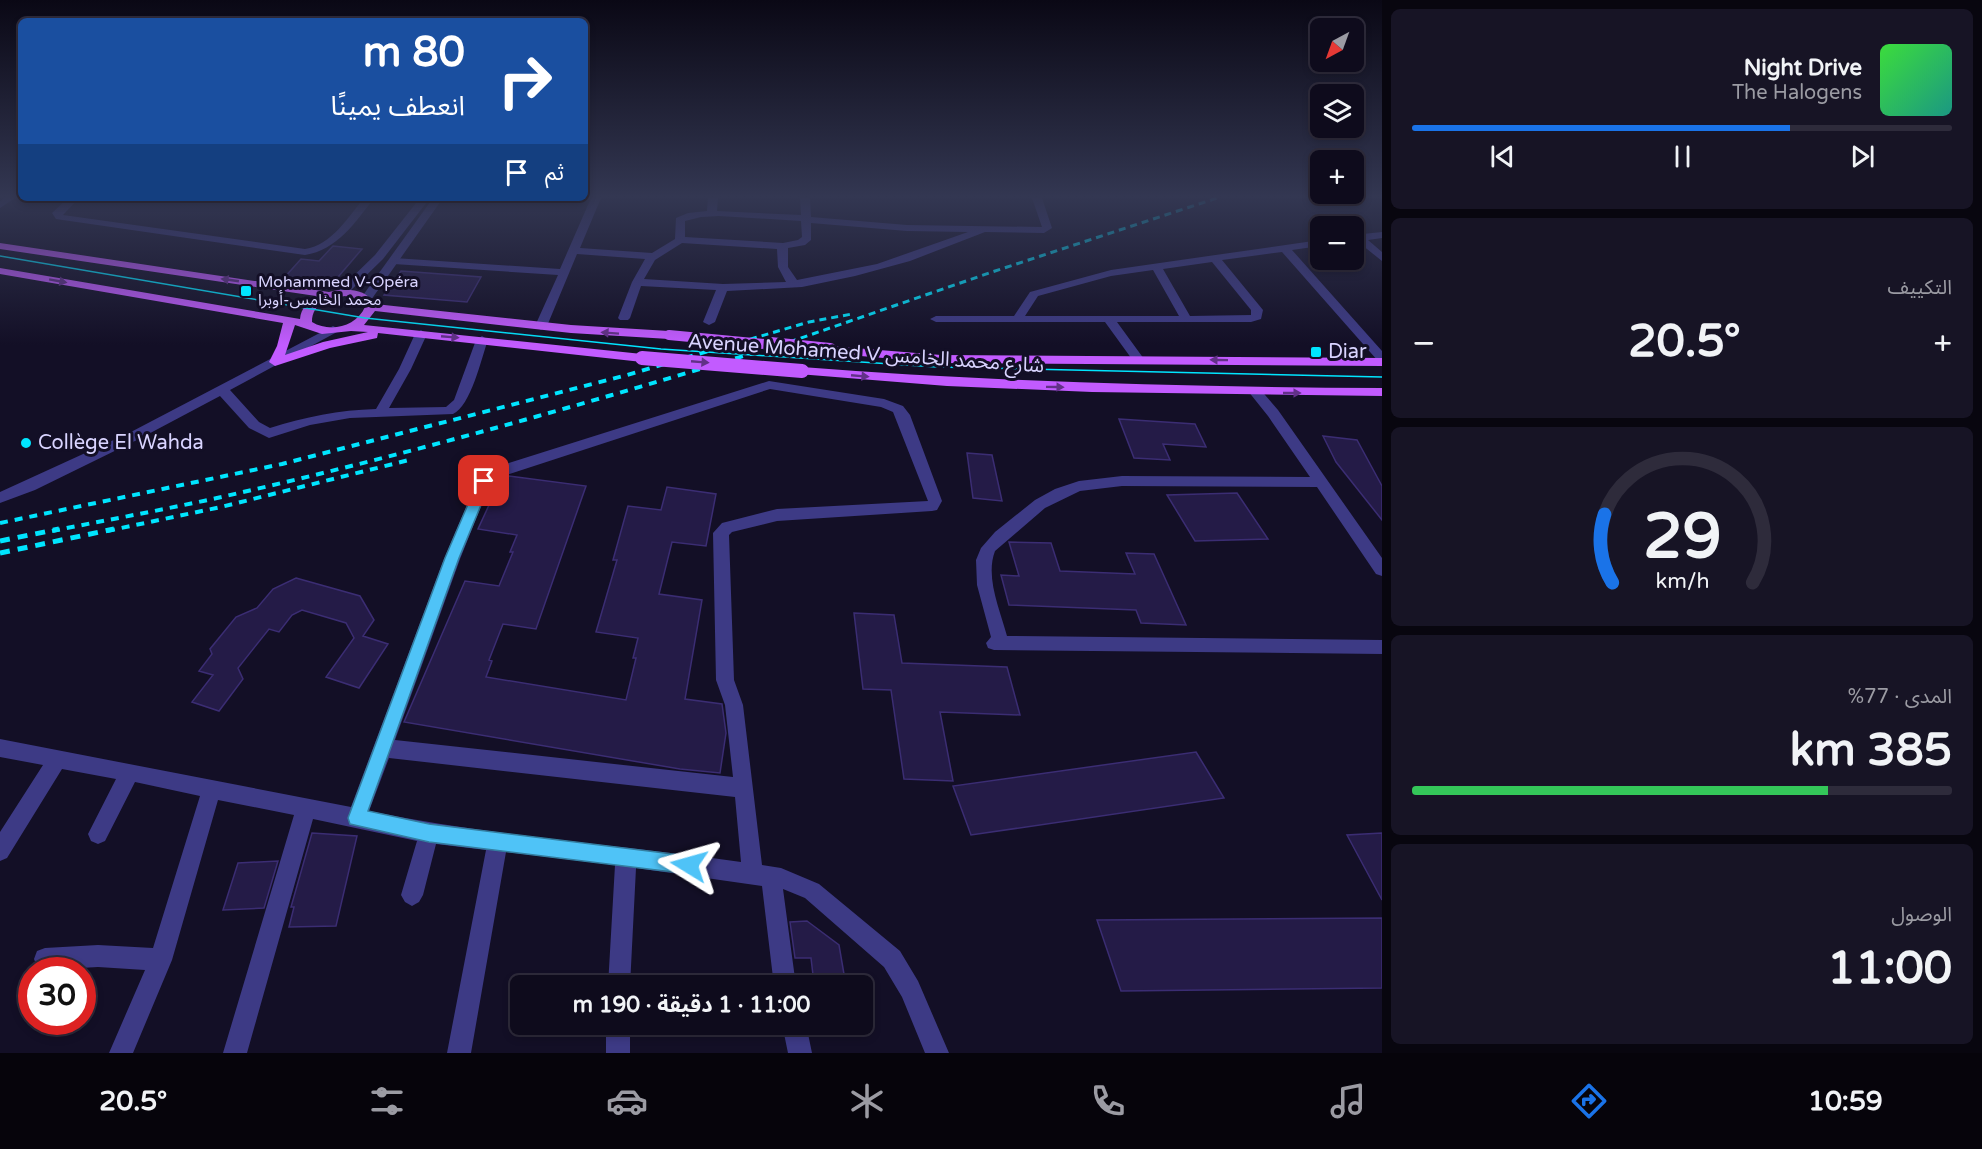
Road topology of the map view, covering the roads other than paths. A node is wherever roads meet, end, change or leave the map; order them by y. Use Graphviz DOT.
graph roads {
  1 [pos="8,247"];
  2 [pos="274,247"];
  3 [pos="320,247"];
  4 [pos="388,247"];
  5 [pos="404,247"];
  6 [pos="574,247"];
  7 [pos="668,247"];
  8 [pos="783,247"];
  9 [pos="940,247"];
  10 [pos="1290,247"];
  11 [pos="1368,247"];
  12 [pos="1284,248"];
  13 [pos="572,251"];
  14 [pos="653,256"];
  15 [pos="1214,258"];
  16 [pos="1382,258"];
  17 [pos="394,261"];
  18 [pos="1156,266"];
  19 [pos="0,271"];
  20 [pos="563,272"];
  21 [pos="637,282"];
  22 [pos="794,284"];
  23 [pos="723,288"];
  24 [pos="342,293"];
  25 [pos="330,295"];
  26 [pos="369,302"];
  27 [pos="624,318"];
  28 [pos="1018,318"];
  29 [pos="1186,318"];
  30 [pos="936,319"];
  31 [pos="290,320"];
  32 [pos="1109,320"];
  33 [pos="709,322"];
  34 [pos="308,325"];
  35 [pos="541,326"];
  36 [pos="350,327"];
  37 [pos="333,330"];
  38 [pos="392,332"];
  39 [pos="421,334"];
  40 [pos="482,340"];
  41 [pos="305,344"];
  42 [pos="1138,359"];
  43 [pos="1382,360"];
  44 [pos="275,362"];
  45 [pos="222,390"];
  46 [pos="1254,391"];
  47 [pos="1382,393"];
  48 [pos="381,411"];
  49 [pos="1319,482"];
  50 [pos="0,498"];
  51 [pos="1382,570"];
  52 [pos="1382,647"];
  53 [pos="0,748"];
  54 [pos="383,748"];
  55 [pos="57,760"];
  56 [pos="130,772"];
  57 [pos="212,788"];
  58 [pos="743,788"];
  59 [pos="306,808"];
  60 [pos="357,818"];
  61 [pos="429,833"];
  62 [pos="98,834"];
  63 [pos="498,841"];
  64 [pos="0,850"];
  65 [pos="626,856"];
  66 [pos="762,875"];
  67 [pos="412,895"];
  68 [pos="80,957"];
  69 [pos="161,960"];
  70 [pos="620,975"];
  71 [pos="783,975"];
  72 [pos="618,1035"];
  73 [pos="796,1035"];
  74 [pos="121,1053"];
  75 [pos="235,1053"];
  76 [pos="459,1053"];
  77 [pos="618,1053"];
  78 [pos="800,1053"];
  79 [pos="937,1053"];
  25 -- 1 [label="main road, one-way"];
  2 -- 3 [label="street"];
  4 -- 24 [label="street"];
  5 -- 17 [label="street"];
  6 -- 13 [label="street"];
  7 -- 14 [label="street"];
  8 -- 22 [label="street"];
  9 -- 22 [label="street"];
  10 -- 12 [label="street"];
  11 -- 16 [label="street"];
  12 -- 15 [label="street"];
  12 -- 43 [label="street"];
  13 -- 14 [label="street"];
  13 -- 20 [label="street"];
  14 -- 21 [label="street"];
  15 -- 18 [label="street"];
  15 -- 29 [label="street"];
  17 -- 20 [label="street"];
  17 -- 26 [label="street"];
  18 -- 28 [label="street"];
  18 -- 29 [label="street"];
  19 -- 31 [label="main road, one-way"];
  20 -- 35 [label="street"];
  21 -- 23 [label="street"];
  21 -- 27 [label="street"];
  22 -- 23 [label="street"];
  23 -- 33 [label="street"];
  24 -- 25 [label="main road"];
  24 -- 26 [label="main road, Avenue Mohamed V شارع محمد الخامس"];
  25 -- 34 [label="main road"];
  26 -- 35 [label="main road, Avenue Mohamed V شارع محمد الخامس"];
  26 -- 36 [label="main road"];
  28 -- 30 [label="street"];
  28 -- 32 [label="street"];
  29 -- 32 [label="street"];
  31 -- 34 [label="main road"];
  31 -- 44 [label="main road"];
  32 -- 42 [label="street"];
  34 -- 37 [label="main road, Avenue Mohamed V شارع محمد الخامس"];
  34 -- 41 [label="street"];
  42 -- 35 [label="main road, Avenue Mohamed V شارع محمد الخامس, one-way, bridge"];
  36 -- 37 [label="main road, Avenue Mohamed V شارع محمد الخامس"];
  36 -- 38 [label="main road, Avenue Mohamed V شارع محمد الخامس"];
  37 -- 41 [label="street"];
  38 -- 39 [label="main road, Avenue Mohamed V شارع محمد الخامس"];
  38 -- 44 [label="main road"];
  39 -- 40 [label="main road, Avenue Mohamed V شارع محمد الخامس, one-way"];
  39 -- 48 [label="street"];
  40 -- 46 [label="main road, Avenue Mohamed V شارع محمد الخامس, one-way, bridge"];
  40 -- 48 [label="street"];
  41 -- 44 [label="street"];
  43 -- 42 [label="main road, Avenue Mohamed V شارع محمد الخامس, one-way"];
  44 -- 45 [label="street"];
  45 -- 48 [label="street"];
  45 -- 50 [label="street"];
  46 -- 47 [label="main road, Avenue Mohamed V شارع محمد الخامس, one-way"];
  46 -- 49 [label="street"];
  49 -- 51 [label="street"];
  49 -- 52 [label="street"];
  53 -- 55 [label="street"];
  54 -- 58 [label="street"];
  54 -- 58 [label="street"];
  54 -- 60 [label="street"];
  55 -- 56 [label="street"];
  55 -- 64 [label="street"];
  56 -- 57 [label="street"];
  56 -- 62 [label="street"];
  57 -- 59 [label="street"];
  57 -- 69 [label="street"];
  58 -- 66 [label="street"];
  59 -- 60 [label="street"];
  59 -- 75 [label="street"];
  60 -- 61 [label="street"];
  61 -- 63 [label="street"];
  61 -- 67 [label="street"];
  63 -- 65 [label="street"];
  63 -- 76 [label="street"];
  65 -- 66 [label="street"];
  65 -- 70 [label="street"];
  66 -- 71 [label="street"];
  66 -- 79 [label="street"];
  68 -- 69 [label="street"];
  69 -- 74 [label="street"];
  72 -- 77 [label="street"];
  73 -- 78 [label="street"];
}
